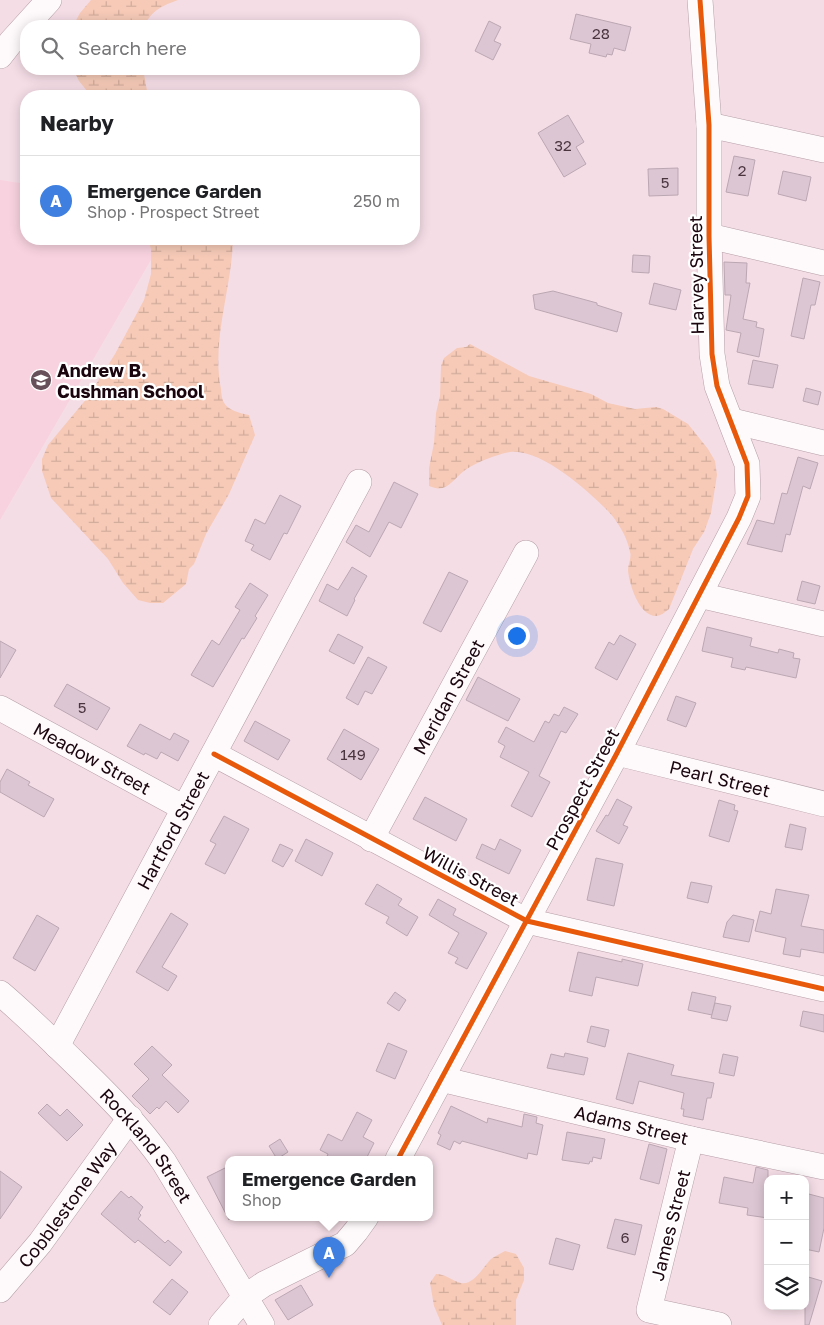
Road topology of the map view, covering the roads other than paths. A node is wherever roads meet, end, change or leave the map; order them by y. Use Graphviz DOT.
graph roads {
  1 [pos="50,0"];
  2 [pos="700,0"];
  3 [pos="31,20"];
  4 [pos="20,32"];
  5 [pos="0,56"];
  6 [pos="709,125"];
  7 [pos="824,150"];
  8 [pos="709,236"];
  9 [pos="824,263"];
  10 [pos="732,421"];
  11 [pos="824,443"];
  12 [pos="359,482"];
  13 [pos="526,552"];
  14 [pos="699,595"];
  15 [pos="824,624"];
  16 [pos="0,708"];
  17 [pos="617,753"];
  18 [pos="214,754"];
  19 [pos="824,804"];
  20 [pos="184,808"];
  21 [pos="371,839"];
  22 [pos="527,921"];
  23 [pos="824,989"];
  24 [pos="0,993"];
  25 [pos="57,1046"];
  26 [pos="441,1079"];
  27 [pos="130,1118"];
  28 [pos="691,1139"];
  29 [pos="400,1156"];
  30 [pos="824,1167"];
  31 [pos="363,1221"];
  32 [pos="0,1290"];
  33 [pos="245,1297"];
  34 [pos="221,1325"];
  35 [pos="262,1325"];
  36 [pos="719,1325"];
  1 -- 3 [label="street"];
  2 -- 6 [label="street, Harvey Street"];
  4 -- 5 [label="street"];
  6 -- 7 [label="street"];
  6 -- 8 [label="street, Harvey Street"];
  8 -- 9 [label="street"];
  8 -- 10 [label="street, Harvey Street"];
  10 -- 11 [label="street"];
  10 -- 14 [label="street, Prospect Street"];
  12 -- 18 [label="street, Hartford Street"];
  13 -- 21 [label="street, Meridan Street"];
  14 -- 15 [label="street"];
  14 -- 17 [label="street, Prospect Street"];
  16 -- 20 [label="street, Meadow Street"];
  17 -- 19 [label="street, Pearl Street"];
  17 -- 22 [label="street, Prospect Street"];
  18 -- 20 [label="street, Hartford Street"];
  18 -- 21 [label="street, Willis Street"];
  20 -- 25 [label="street, Hartford Street"];
  21 -- 22 [label="street, Willis Street"];
  22 -- 23 [label="street, Willis Street"];
  22 -- 26 [label="street, Prospect Street"];
  24 -- 25 [label="street, Rockland Street"];
  25 -- 27 [label="street, Rockland Street"];
  26 -- 28 [label="street, Adams Street"];
  26 -- 29 [label="street, Prospect Street"];
  27 -- 32 [label="street, Cobblestone Way"];
  27 -- 33 [label="street, Rockland Street"];
  28 -- 30 [label="street, Adams Street"];
  28 -- 36 [label="street, James Street"];
  31 -- 33 [label="street"];
  33 -- 34 [label="street"];
  33 -- 35 [label="street, Rockland Street"];
}
